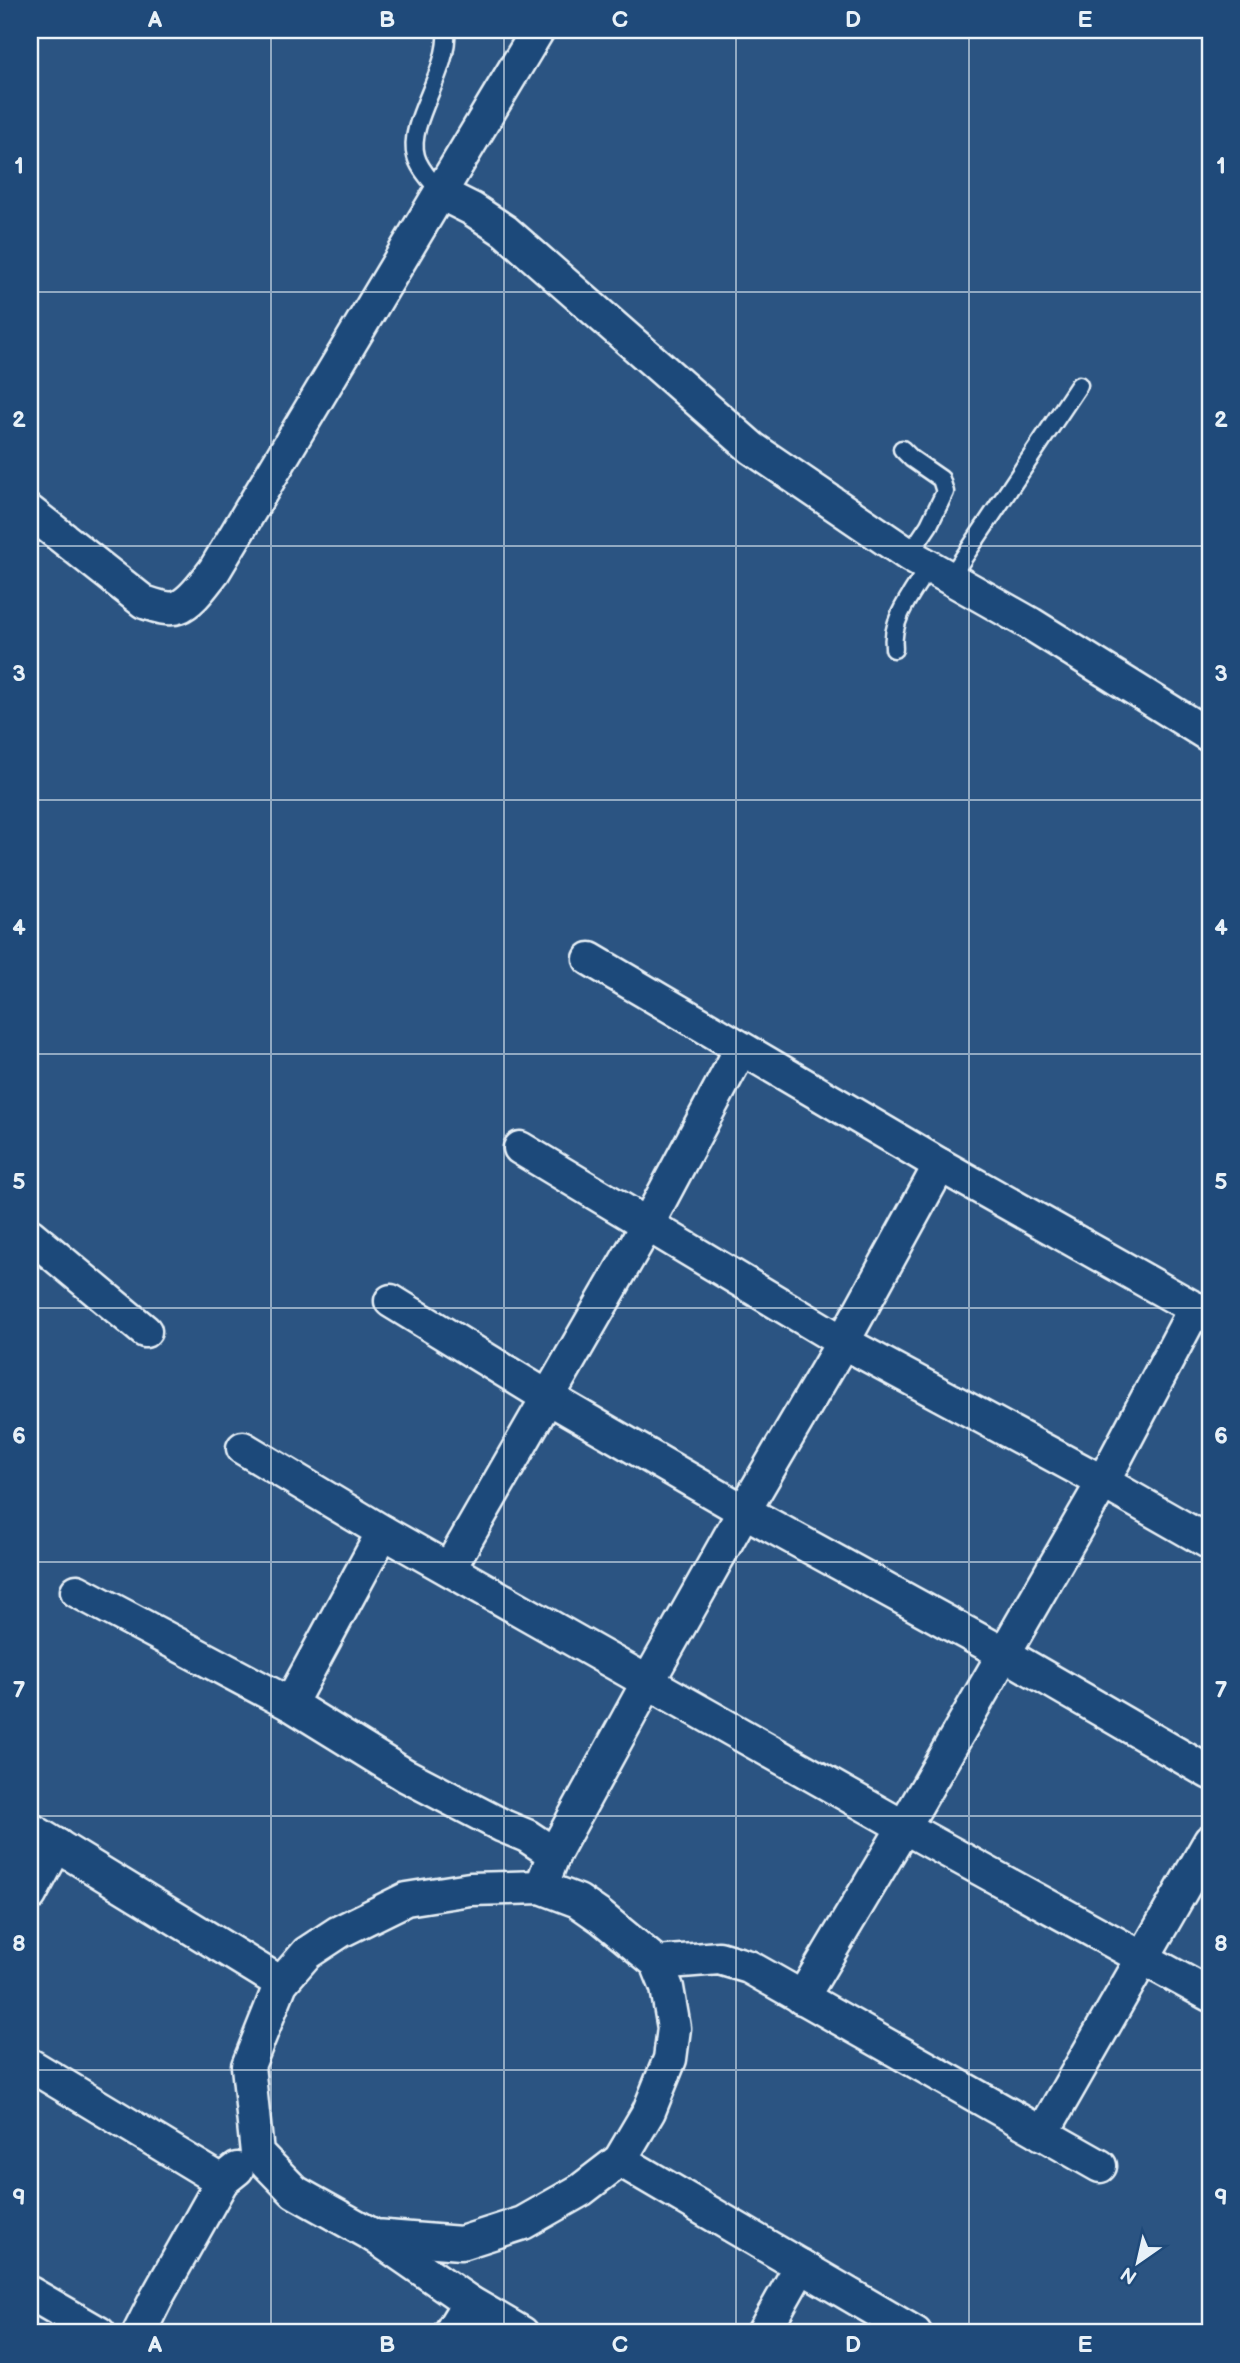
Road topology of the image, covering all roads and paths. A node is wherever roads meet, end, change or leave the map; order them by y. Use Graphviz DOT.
graph roads {
  1 [pos="446,30"];
  2 [pos="538,30"];
  3 [pos="440,193"];
  4 [pos="1079,385"];
  5 [pos="902,449"];
  6 [pos="30,512"];
  7 [pos="930,566"];
  8 [pos="894,649"];
  9 [pos="1210,736"];
  10 [pos="590,959"];
  11 [pos="741,1049"];
  12 [pos="520,1147"];
  13 [pos="940,1165"];
  14 [pos="647,1225"];
  15 [pos="30,1235"];
  16 [pos="391,1301"];
  17 [pos="1202,1313"];
  18 [pos="145,1331"];
  19 [pos="843,1342"];
  20 [pos="550,1398"];
  21 [pos="243,1448"];
  22 [pos="1103,1482"];
  23 [pos="744,1511"];
  24 [pos="383,1532"];
  25 [pos="1210,1543"];
  26 [pos="449,1569"];
  27 [pos="77,1591"];
  28 [pos="1003,1653"];
  29 [pos="648,1682"];
  30 [pos="290,1704"];
  31 [pos="1210,1773"];
  32 [pos="904,1827"];
  33 [pos="30,1829"];
  34 [pos="1210,1841"];
  35 [pos="57,1845"];
  36 [pos="554,1854"];
  37 [pos="541,1887"];
  38 [pos="30,1895"];
  39 [pos="1143,1958"];
  40 [pos="657,1963"];
  41 [pos="281,1983"];
  42 [pos="1210,1994"];
  43 [pos="802,1998"];
  44 [pos="30,2066"];
  45 [pos="1042,2134"];
  46 [pos="257,2152"];
  47 [pos="620,2160"];
  48 [pos="1100,2166"];
  49 [pos="222,2181"];
  50 [pos="374,2236"];
  51 [pos="801,2266"];
  52 [pos="30,2293"];
  53 [pos="469,2302"];
  54 [pos="99,2333"];
  55 [pos="139,2333"];
  56 [pos="450,2333"];
  57 [pos="522,2333"];
  58 [pos="764,2333"];
  59 [pos="915,2333"];
  1 -- 3 [label="lane"];
  2 -- 3 [label="street"];
  3 -- 6 [label="street"];
  3 -- 7 [label="street"];
  4 -- 7 [label="lane"];
  5 -- 7 [label="lane"];
  7 -- 8 [label="lane"];
  7 -- 9 [label="street"];
  10 -- 11 [label="street"];
  11 -- 13 [label="street"];
  11 -- 14 [label="street"];
  12 -- 14 [label="street"];
  13 -- 17 [label="street"];
  13 -- 19 [label="street"];
  14 -- 19 [label="street"];
  14 -- 20 [label="street"];
  15 -- 18 [label="street"];
  16 -- 20 [label="street"];
  17 -- 22 [label="street"];
  19 -- 22 [label="street"];
  19 -- 23 [label="street"];
  20 -- 23 [label="street"];
  20 -- 26 [label="street"];
  21 -- 24 [label="street"];
  22 -- 25 [label="street"];
  22 -- 28 [label="street"];
  23 -- 28 [label="street"];
  23 -- 29 [label="street"];
  24 -- 26 [label="street"];
  24 -- 30 [label="street"];
  26 -- 29 [label="street"];
  27 -- 30 [label="street"];
  28 -- 31 [label="street"];
  28 -- 32 [label="street"];
  29 -- 32 [label="street"];
  29 -- 36 [label="street"];
  30 -- 36 [label="street"];
  32 -- 39 [label="street"];
  32 -- 43 [label="street"];
  33 -- 35 [label="street"];
  34 -- 39 [label="street"];
  35 -- 38 [label="street"];
  35 -- 41 [label="street"];
  36 -- 37 [label="street"];
  37 -- 40 [label="street"];
  37 -- 41 [label="street"];
  39 -- 42 [label="street"];
  39 -- 45 [label="street"];
  40 -- 43 [label="street"];
  40 -- 47 [label="street"];
  41 -- 46 [label="street"];
  43 -- 45 [label="street"];
  44 -- 49 [label="street"];
  45 -- 48 [label="street"];
  46 -- 49 [label="street"];
  46 -- 50 [label="street"];
  47 -- 50 [label="street"];
  47 -- 51 [label="street"];
  49 -- 55 [label="street"];
  50 -- 53 [label="street"];
  51 -- 58 [label="street"];
  51 -- 59 [label="street"];
  52 -- 54 [label="street"];
  53 -- 56 [label="street"];
  53 -- 57 [label="street"];
}
